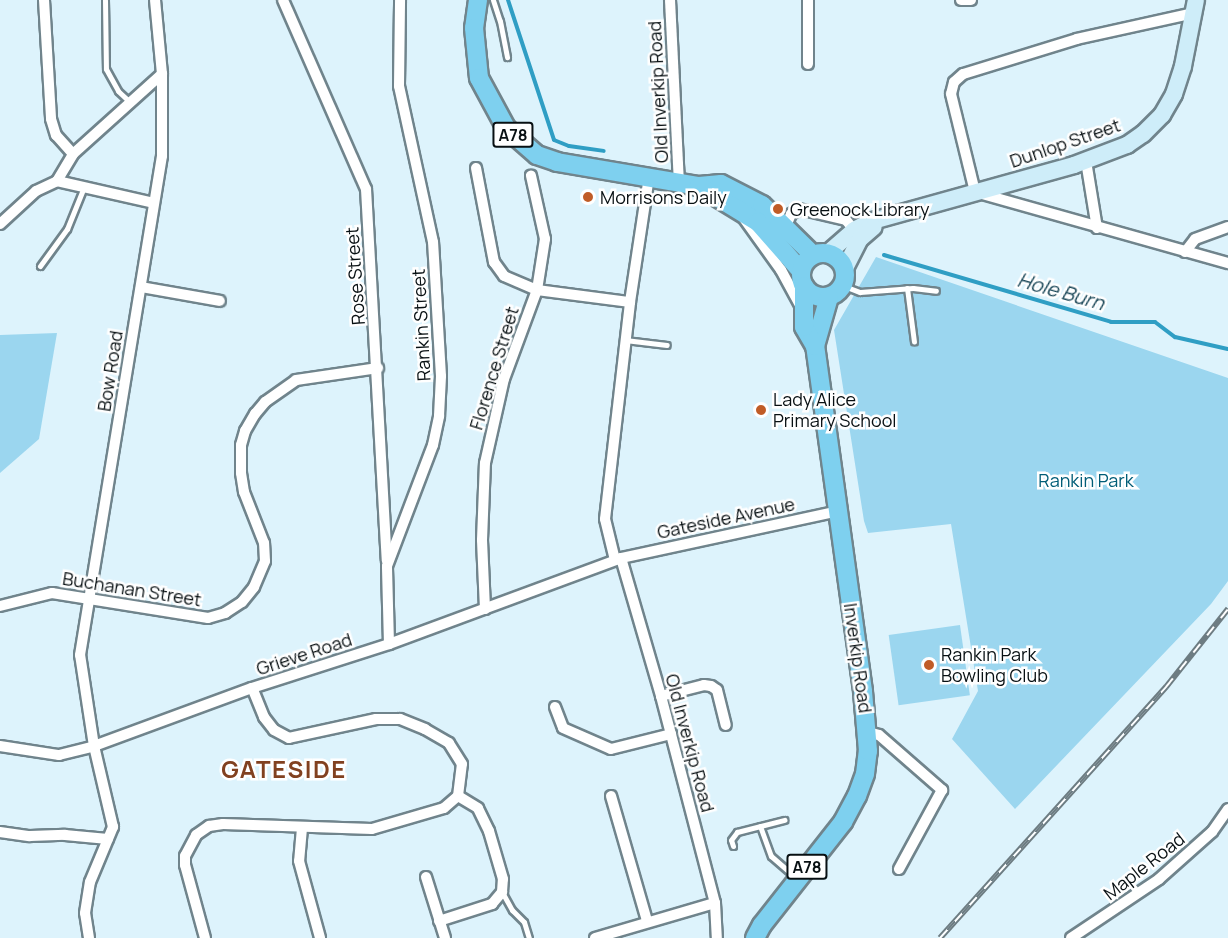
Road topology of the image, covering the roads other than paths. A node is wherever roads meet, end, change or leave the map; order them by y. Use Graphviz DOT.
graph roads {
  1 [pos="44,0"];
  2 [pos="105,0"];
  3 [pos="154,0"];
  4 [pos="283,0"];
  5 [pos="400,0"];
  6 [pos="478,0"];
  7 [pos="493,0"];
  8 [pos="670,0"];
  9 [pos="808,0"];
  10 [pos="961,0"];
  11 [pos="971,0"];
  12 [pos="1195,6"];
  13 [pos="507,57"];
  14 [pos="808,64"];
  15 [pos="162,74"];
  16 [pos="130,102"];
  17 [pos="73,154"];
  18 [pos="1086,161"];
  19 [pos="476,168"];
  20 [pos="531,176"];
  21 [pos="649,177"];
  22 [pos="57,181"];
  23 [pos="679,183"];
  24 [pos="699,186"];
  25 [pos="84,187"];
  26 [pos="975,192"];
  27 [pos="154,202"];
  28 [pos="738,210"];
  29 [pos="890,216"];
  30 [pos="0,224"];
  31 [pos="786,226"];
  32 [pos="1228,227"];
  33 [pos="1097,228"];
  34 [pos="854,230"];
  35 [pos="1185,252"];
  36 [pos="820,254"];
  37 [pos="1228,263"];
  38 [pos="40,266"];
  39 [pos="844,277"];
  40 [pos="802,279"];
  41 [pos="141,287"];
  42 [pos="907,288"];
  43 [pos="537,290"];
  44 [pos="936,291"];
  45 [pos="829,297"];
  46 [pos="220,301"];
  47 [pos="630,302"];
  48 [pos="803,310"];
  49 [pos="626,340"];
  50 [pos="914,342"];
  51 [pos="667,345"];
  52 [pos="815,346"];
  53 [pos="378,368"];
  54 [pos="838,512"];
  55 [pos="618,559"];
  56 [pos="387,566"];
  57 [pos="89,599"];
  58 [pos="0,606"];
  59 [pos="485,609"];
  60 [pos="390,644"];
  61 [pos="252,688"];
  62 [pos="661,696"];
  63 [pos="555,707"];
  64 [pos="726,725"];
  65 [pos="868,732"];
  66 [pos="671,734"];
  67 [pos="0,746"];
  68 [pos="94,746"];
  69 [pos="458,796"];
  70 [pos="610,796"];
  71 [pos="1228,809"];
  72 [pos="784,820"];
  73 [pos="760,826"];
  74 [pos="302,828"];
  75 [pos="0,832"];
  76 [pos="108,839"];
  77 [pos="733,846"];
  78 [pos="899,869"];
  79 [pos="426,877"];
  80 [pos="797,879"];
  81 [pos="502,892"];
  82 [pos="715,903"];
  83 [pos="439,921"];
  84 [pos="647,921"];
  85 [pos="89,938"];
  86 [pos="205,938"];
  87 [pos="320,938"];
  88 [pos="445,938"];
  89 [pos="529,938"];
  90 [pos="595,938"];
  91 [pos="717,938"];
  92 [pos="755,938"];
  93 [pos="1071,938"];
  1 -- 17 [label="street"];
  2 -- 16 [label="lane"];
  3 -- 15 [label="street, Bow Road"];
  4 -- 53 [label="street, Rose Street"];
  5 -- 56 [label="street, Rankin Street"];
  6 -- 21 [label="highway, A78"];
  7 -- 13 [label="lane"];
  8 -- 23 [label="street, Old Inverkip Road"];
  9 -- 14 [label="street"];
  10 -- 11 [label="street"];
  12 -- 18 [label="main road, Dunlop Street"];
  12 -- 26 [label="street"];
  15 -- 16 [label="street"];
  15 -- 27 [label="street, Bow Road"];
  16 -- 17 [label="street"];
  17 -- 22 [label="street"];
  18 -- 26 [label="main road, Dunlop Street"];
  18 -- 33 [label="street"];
  19 -- 43 [label="street"];
  20 -- 43 [label="street, Florence Street"];
  21 -- 23 [label="highway, A78"];
  21 -- 47 [label="street, Old Inverkip Road"];
  22 -- 25 [label="street"];
  22 -- 30 [label="street"];
  23 -- 24 [label="highway, A78"];
  24 -- 28 [label="highway, A78"];
  24 -- 31 [label="highway, A78"];
  25 -- 27 [label="street"];
  25 -- 38 [label="lane"];
  26 -- 29 [label="main road, Dunlop Street"];
  26 -- 33 [label="street"];
  27 -- 41 [label="street, Bow Road"];
  28 -- 40 [label="highway, A78"];
  28 -- 48 [label="street"];
  29 -- 34 [label="main road, Dunlop Street"];
  29 -- 39 [label="main road, Dunlop Street"];
  31 -- 34 [label="street"];
  31 -- 36 [label="highway, A78"];
  32 -- 35 [label="street"];
  33 -- 35 [label="street"];
  34 -- 36 [label="main road, Dunlop Street"];
  35 -- 37 [label="street"];
  36 -- 39 [label="highway"];
  36 -- 40 [label="highway"];
  39 -- 42 [label="lane"];
  39 -- 45 [label="highway"];
  40 -- 45 [label="highway"];
  40 -- 48 [label="highway, Inverkip Road / A78"];
  41 -- 46 [label="street"];
  41 -- 57 [label="street, Bow Road"];
  42 -- 44 [label="lane"];
  42 -- 50 [label="lane"];
  43 -- 47 [label="street"];
  43 -- 59 [label="street, Florence Street"];
  45 -- 52 [label="highway, Inverkip Road"];
  47 -- 49 [label="street, Old Inverkip Road"];
  48 -- 52 [label="highway, Inverkip Road / A78"];
  49 -- 51 [label="lane"];
  49 -- 55 [label="street, Old Inverkip Road"];
  52 -- 54 [label="highway, Inverkip Road / A78"];
  53 -- 56 [label="street, Rose Street"];
  53 -- 57 [label="street, Buchanan Street"];
  54 -- 55 [label="street, Gateside Avenue"];
  54 -- 65 [label="highway, Inverkip Road / A78"];
  55 -- 59 [label="street, Grieve Road"];
  55 -- 62 [label="street, Old Inverkip Road"];
  56 -- 60 [label="street, Rankin Street"];
  57 -- 58 [label="street, Buchanan Street"];
  57 -- 68 [label="street, Bow Road"];
  59 -- 60 [label="street, Grieve Road"];
  60 -- 61 [label="street, Grieve Road"];
  61 -- 68 [label="street, Grieve Road"];
  61 -- 69 [label="street"];
  62 -- 64 [label="street"];
  62 -- 66 [label="street, Old Inverkip Road"];
  63 -- 66 [label="street"];
  65 -- 78 [label="street"];
  65 -- 80 [label="highway, Inverkip Road / A78"];
  66 -- 82 [label="street, Old Inverkip Road"];
  67 -- 68 [label="street, Grieve Road"];
  68 -- 76 [label="street, Bow Road"];
  69 -- 74 [label="street"];
  69 -- 81 [label="street"];
  70 -- 84 [label="street"];
  71 -- 93 [label="street, Maple Road"];
  72 -- 73 [label="lane"];
  73 -- 77 [label="lane"];
  73 -- 80 [label="lane"];
  74 -- 86 [label="street"];
  74 -- 87 [label="street"];
  75 -- 76 [label="street"];
  76 -- 85 [label="street"];
  79 -- 83 [label="street"];
  80 -- 92 [label="highway, Inverkip Road / A78"];
  81 -- 83 [label="street"];
  81 -- 89 [label="lane"];
  82 -- 84 [label="street"];
  82 -- 91 [label="street, Old Inverkip Road"];
  83 -- 88 [label="street"];
  84 -- 90 [label="street"];
}
